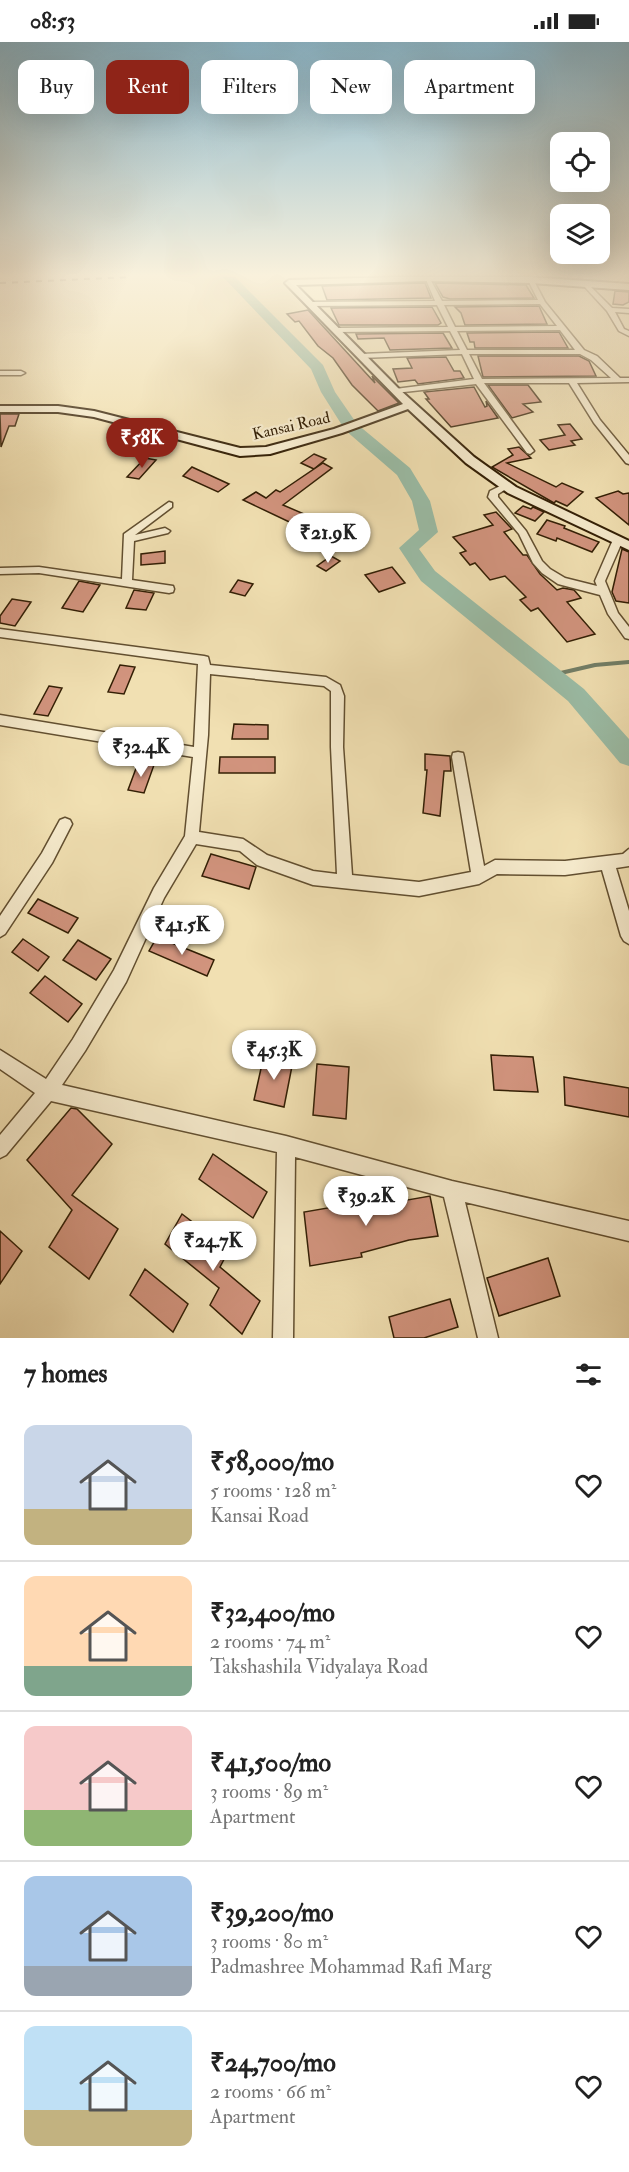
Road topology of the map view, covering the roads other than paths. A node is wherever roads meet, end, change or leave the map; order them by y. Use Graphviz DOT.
graph roads {
  1 [pos="343,337"];
  2 [pos="457,337"];
  3 [pos="568,337"];
  4 [pos="465,352"];
  5 [pos="581,352"];
  6 [pos="361,356"];
  7 [pos="0,373"];
  8 [pos="21,373"];
  9 [pos="571,380"];
  10 [pos="618,380"];
  11 [pos="629,380"];
  12 [pos="480,381"];
  13 [pos="395,391"];
  14 [pos="410,405"];
  15 [pos="0,409"];
  16 [pos="530,451"];
  17 [pos="629,460"];
  18 [pos="506,486"];
  19 [pos="169,505"];
  20 [pos="165,531"];
  21 [pos="129,539"];
  22 [pos="623,544"];
  23 [pos="0,571"];
  24 [pos="127,583"];
  25 [pos="170,589"];
  26 [pos="604,592"];
  27 [pos="0,633"];
  28 [pos="629,635"];
  29 [pos="204,669"];
  30 [pos="0,720"];
  31 [pos="200,753"];
  32 [pos="459,757"];
  33 [pos="65,825"];
  34 [pos="192,837"];
  35 [pos="629,856"];
  36 [pos="607,862"];
  37 [pos="479,877"];
  38 [pos="345,882"];
  39 [pos="0,929"];
  40 [pos="629,936"];
  41 [pos="0,1059"];
  42 [pos="48,1091"];
  43 [pos="286,1145"];
  44 [pos="0,1149"];
  45 [pos="452,1190"];
  46 [pos="629,1228"];
  47 [pos="283,1338"];
  48 [pos="488,1338"];
  1 -- 6 [label="street"];
  2 -- 4 [label="street"];
  3 -- 5 [label="street"];
  4 -- 5 [label="street"];
  4 -- 6 [label="street"];
  4 -- 12 [label="street"];
  5 -- 10 [label="street"];
  6 -- 13 [label="street"];
  7 -- 8 [label="street"];
  9 -- 10 [label="street"];
  9 -- 12 [label="street"];
  9 -- 17 [label="street"];
  10 -- 11 [label="street"];
  12 -- 13 [label="street"];
  12 -- 16 [label="street"];
  13 -- 14 [label="street"];
  14 -- 15 [label="street, Kansai Road"];
  14 -- 18 [label="street"];
  18 -- 22 [label="street"];
  18 -- 26 [label="street"];
  19 -- 21 [label="street"];
  20 -- 21 [label="street"];
  21 -- 24 [label="street"];
  22 -- 26 [label="street"];
  23 -- 24 [label="street"];
  24 -- 25 [label="street"];
  26 -- 28 [label="street"];
  27 -- 29 [label="street"];
  29 -- 31 [label="street"];
  29 -- 38 [label="street"];
  30 -- 31 [label="street"];
  31 -- 34 [label="street"];
  32 -- 37 [label="street"];
  33 -- 39 [label="street"];
  34 -- 38 [label="street"];
  34 -- 42 [label="street"];
  35 -- 36 [label="street"];
  36 -- 37 [label="street"];
  36 -- 40 [label="street"];
  37 -- 38 [label="street"];
  41 -- 42 [label="street"];
  42 -- 43 [label="street"];
  42 -- 44 [label="street"];
  43 -- 45 [label="street"];
  43 -- 47 [label="street"];
  45 -- 46 [label="street"];
  45 -- 48 [label="street"];
}
